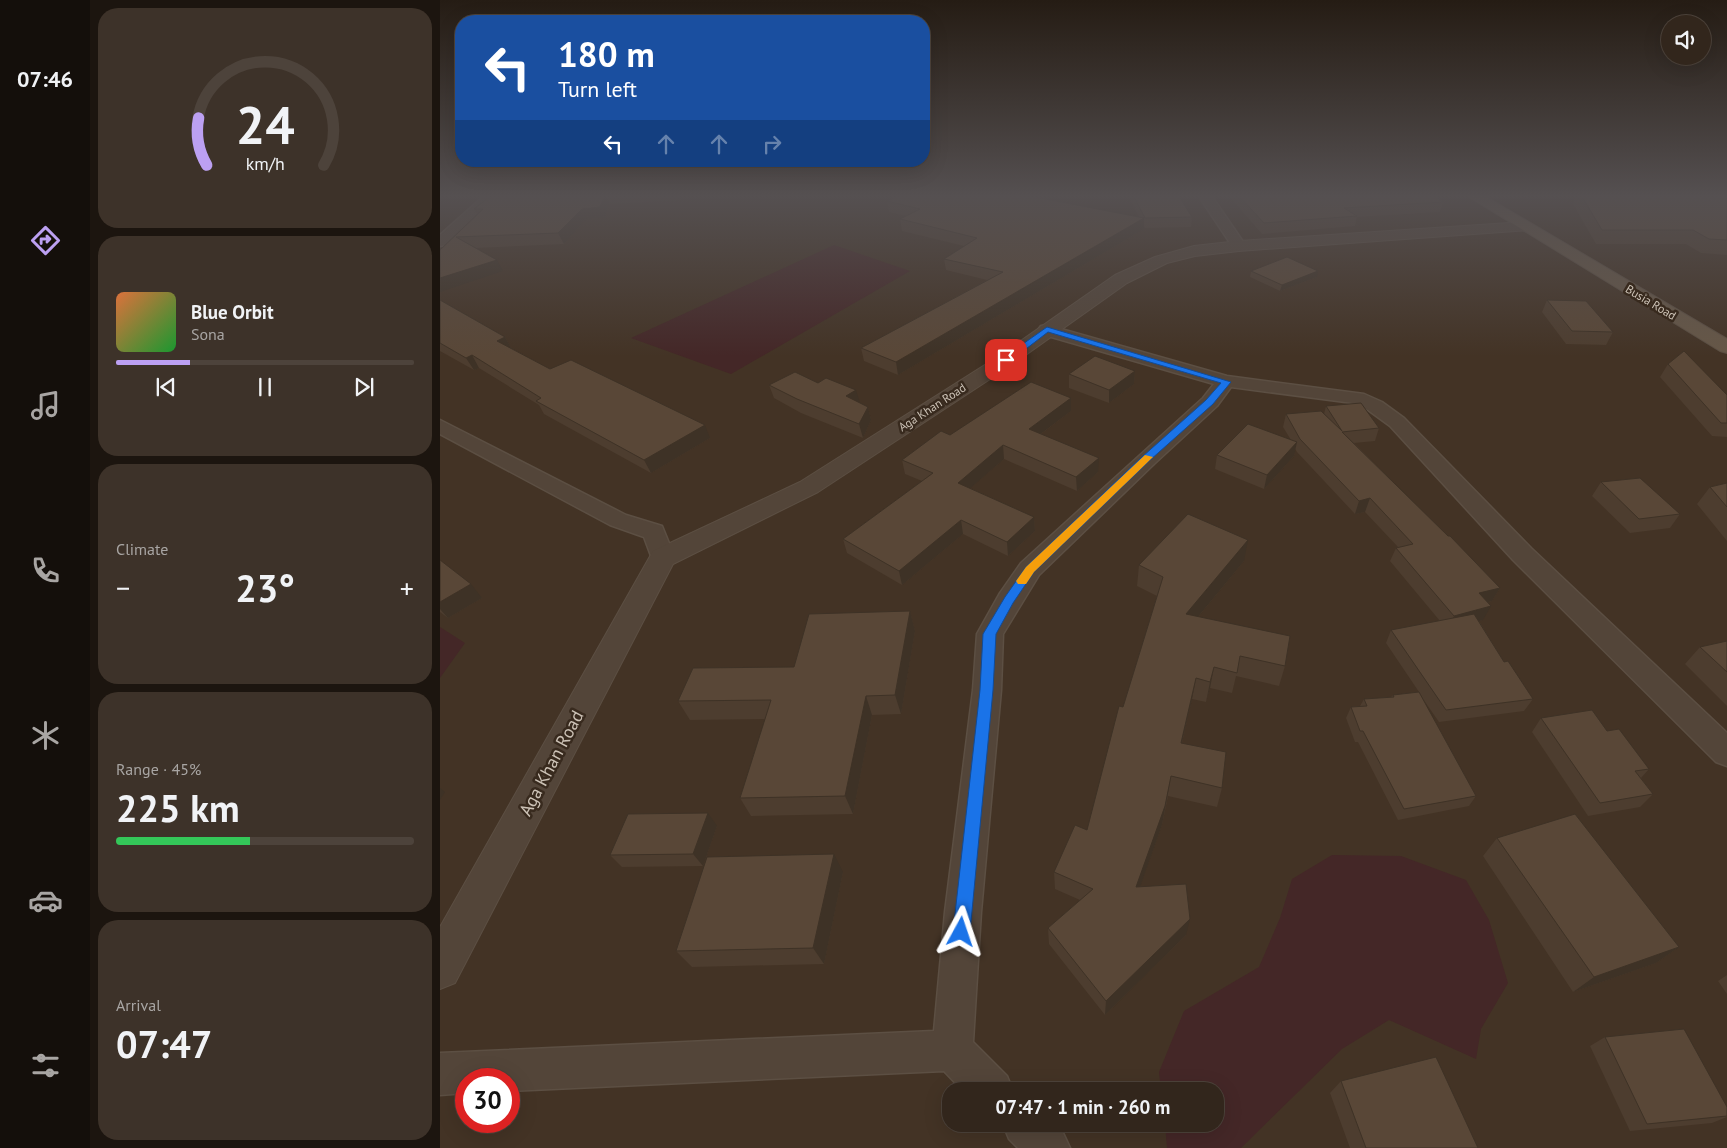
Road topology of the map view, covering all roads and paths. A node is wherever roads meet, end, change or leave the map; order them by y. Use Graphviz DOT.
graph roads {
  1 [pos="1216,249"];
  2 [pos="1560,249"];
  3 [pos="1047,330"];
  4 [pos="1727,347"];
  5 [pos="1226,382"];
  6 [pos="440,426"];
  7 [pos="663,558"];
  8 [pos="1727,753"];
  9 [pos="440,968"];
  10 [pos="952,1050"];
  11 [pos="440,1074"];
  12 [pos="983,1082"];
  13 [pos="1032,1132"];
  14 [pos="1048,1148"];
  1 -- 3 [label="street, Aga Khan Road"];
  2 -- 4 [label="main road, Busia Road"];
  3 -- 5 [label="street"];
  3 -- 7 [label="street, Aga Khan Road"];
  5 -- 8 [label="street"];
  5 -- 10 [label="street"];
  6 -- 7 [label="street"];
  7 -- 9 [label="street, Aga Khan Road"];
  10 -- 11 [label="street"];
  10 -- 12 [label="street"];
  13 -- 14 [label="street"];
}
